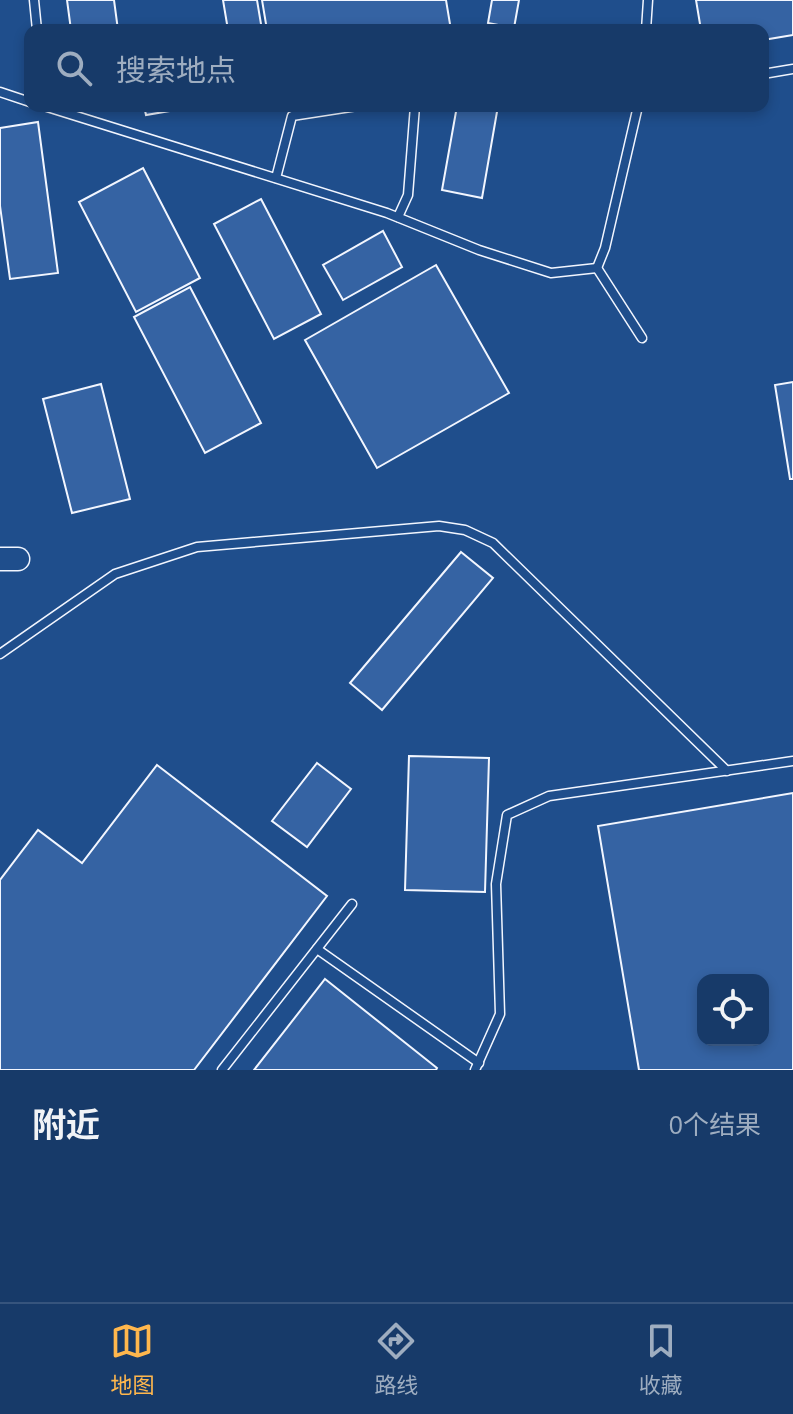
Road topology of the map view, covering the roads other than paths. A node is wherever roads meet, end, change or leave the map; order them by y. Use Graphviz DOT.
graph roads {
  1 [pos="34,0"];
  2 [pos="648,0"];
  3 [pos="36,24"];
  4 [pos="646,24"];
  5 [pos="793,69"];
  6 [pos="769,73"];
  7 [pos="0,92"];
  8 [pos="24,100"];
  9 [pos="64,112"];
  10 [pos="318,112"];
  11 [pos="415,112"];
  12 [pos="637,112"];
  13 [pos="276,178"];
  14 [pos="398,217"];
  15 [pos="597,268"];
  16 [pos="642,338"];
  17 [pos="0,654"];
  18 [pos="793,761"];
  19 [pos="727,771"];
  20 [pos="352,904"];
  21 [pos="317,949"];
  22 [pos="477,1067"];
  23 [pos="222,1070"];
  1 -- 3 [label="lane"];
  2 -- 4 [label="lane"];
  5 -- 6 [label="lane"];
  7 -- 8 [label="lane"];
  9 -- 13 [label="lane"];
  10 -- 13 [label="lane"];
  11 -- 14 [label="lane"];
  12 -- 15 [label="lane"];
  13 -- 14 [label="lane"];
  14 -- 15 [label="lane"];
  15 -- 16 [label="lane"];
  17 -- 19 [label="lane"];
  18 -- 19 [label="lane"];
  19 -- 22 [label="lane"];
  20 -- 21 [label="lane"];
  21 -- 22 [label="lane"];
  21 -- 23 [label="lane"];
}
